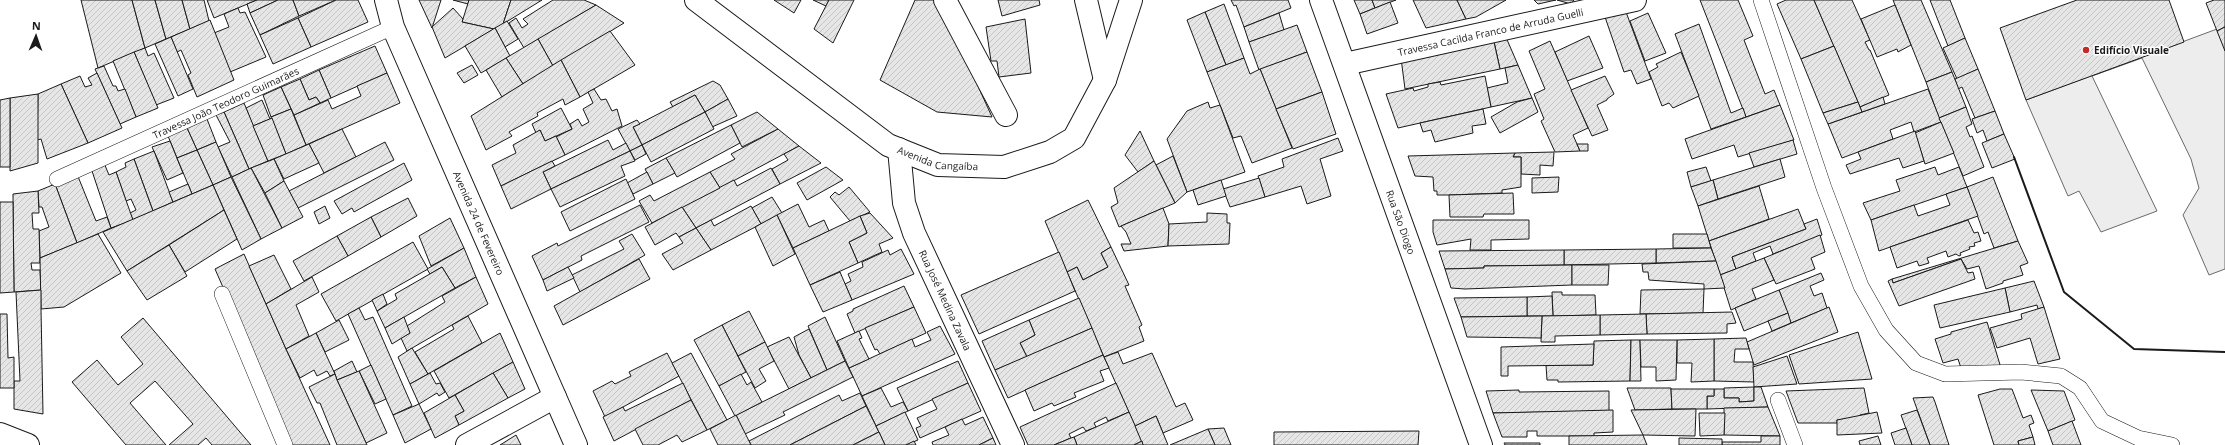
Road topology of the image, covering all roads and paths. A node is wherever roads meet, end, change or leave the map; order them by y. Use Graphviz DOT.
graph roads {
  1 [pos="386,0"];
  2 [pos="696,0"];
  3 [pos="945,0"];
  4 [pos="1086,0"];
  5 [pos="1131,0"];
  6 [pos="1321,0"];
  7 [pos="1635,0"];
  8 [pos="1761,0"];
  9 [pos="394,27"];
  10 [pos="1345,64"];
  11 [pos="1105,80"];
  12 [pos="1006,115"];
  13 [pos="899,149"];
  14 [pos="57,179"];
  15 [pos="222,294"];
  16 [pos="555,398"];
  17 [pos="1778,400"];
  18 [pos="0,434"];
  19 [pos="28,445"];
  20 [pos="285,445"];
  21 [pos="467,445"];
  22 [pos="576,445"];
  23 [pos="1013,445"];
  24 [pos="1481,445"];
  25 [pos="1795,445"];
  26 [pos="2172,445"];
  1 -- 9 [label="street, Avenida 24 de Fevereiro"];
  2 -- 13 [label="street, Avenida Cangaíba"];
  3 -- 12 [label="street"];
  4 -- 11 [label="street"];
  5 -- 11 [label="street, Avenida Cangaíba"];
  6 -- 10 [label="street, Rua São Diogo"];
  7 -- 10 [label="street, Travessa Cacilda Franco de Arruda Guelli"];
  8 -- 26 [label="lane"];
  9 -- 14 [label="lane, Travessa João Teodoro Guimarães"];
  9 -- 16 [label="street, Avenida 24 de Fevereiro"];
  10 -- 24 [label="street, Rua São Diogo"];
  11 -- 13 [label="street, Avenida Cangaíba"];
  13 -- 23 [label="street, Rua José Medina Zavala"];
  15 -- 20 [label="lane"];
  16 -- 21 [label="street"];
  16 -- 22 [label="street, Avenida 24 de Fevereiro"];
  17 -- 25 [label="lane"];
  18 -- 19 [label="street"];
}
